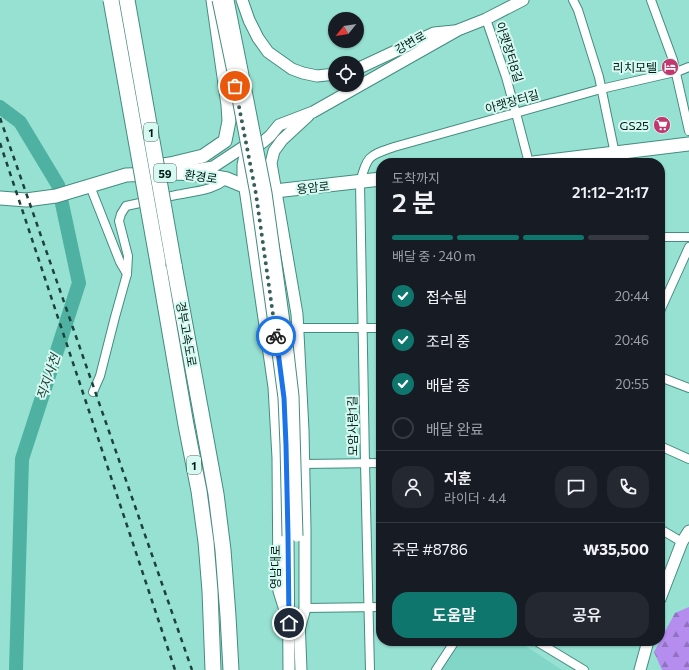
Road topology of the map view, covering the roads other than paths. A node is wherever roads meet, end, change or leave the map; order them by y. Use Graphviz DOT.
graph roads {
  1 [pos="111,0"];
  2 [pos="127,0"];
  3 [pos="213,0"];
  4 [pos="218,0"];
  5 [pos="228,0"];
  6 [pos="242,0"];
  7 [pos="523,0"];
  8 [pos="573,0"];
  9 [pos="651,0"];
  10 [pos="486,19"];
  11 [pos="458,30"];
  12 [pos="364,66"];
  13 [pos="689,67"];
  14 [pos="676,72"];
  15 [pos="328,75"];
  16 [pos="601,89"];
  17 [pos="313,112"];
  18 [pos="516,113"];
  19 [pos="278,125"];
  20 [pos="689,131"];
  21 [pos="689,144"];
  22 [pos="615,154"];
  23 [pos="528,158"];
  24 [pos="598,158"];
  25 [pos="180,173"];
  26 [pos="126,175"];
  27 [pos="227,180"];
  28 [pos="376,180"];
  29 [pos="360,182"];
  30 [pos="88,186"];
  31 [pos="244,186"];
  32 [pos="276,191"];
  33 [pos="0,198"];
  34 [pos="665,237"];
  35 [pos="689,237"];
  36 [pos="689,247"];
  37 [pos="127,274"];
  38 [pos="665,300"];
  39 [pos="298,328"];
  40 [pos="362,328"];
  41 [pos="376,328"];
  42 [pos="665,379"];
  43 [pos="689,388"];
  44 [pos="93,392"];
  45 [pos="665,448"];
  46 [pos="689,459"];
  47 [pos="365,463"];
  48 [pos="376,463"];
  49 [pos="303,464"];
  50 [pos="689,531"];
  51 [pos="665,532"];
  52 [pos="293,536"];
  53 [pos="682,542"];
  54 [pos="665,586"];
  55 [pos="368,607"];
  56 [pos="376,607"];
  57 [pos="305,608"];
  58 [pos="294,624"];
  59 [pos="452,646"];
  60 [pos="544,646"];
  61 [pos="647,646"];
  62 [pos="213,670"];
  63 [pos="230,670"];
  64 [pos="289,670"];
  65 [pos="301,670"];
  66 [pos="370,670"];
  67 [pos="436,670"];
  68 [pos="584,670"];
  69 [pos="640,670"];
  1 -- 62 [label="highway, 경부고속도로 / 1, bridge"];
  2 -- 63 [label="highway, 경부고속도로 / 1, bridge"];
  3 -- 26 [label="main road"];
  4 -- 52 [label="main road, bridge"];
  5 -- 52 [label="main road, bridge"];
  6 -- 15 [label="main road"];
  7 -- 10 [label="main road, 강변로"];
  8 -- 16 [label="street"];
  9 -- 14 [label="street"];
  10 -- 11 [label="main road, 강변로"];
  10 -- 18 [label="street, 아랫장터8길"];
  11 -- 12 [label="main road"];
  11 -- 17 [label="main road, 강변로"];
  13 -- 14 [label="street, 아랫장터길"];
  14 -- 16 [label="street, 아랫장터길"];
  14 -- 20 [label="street"];
  16 -- 18 [label="street, 아랫장터길"];
  16 -- 22 [label="street"];
  17 -- 19 [label="main road, 강변로"];
  17 -- 32 [label="main road, 강변로"];
  18 -- 23 [label="street, 아랫장터8길"];
  18 -- 29 [label="street, 아랫장터길"];
  19 -- 25 [label="main road, 강변로"];
  19 -- 31 [label="main road"];
  21 -- 22 [label="main road"];
  22 -- 24 [label="main road"];
  25 -- 26 [label="main road, 환경로 / 59"];
  25 -- 27 [label="main road, 환경로 / 59"];
  26 -- 30 [label="main road, 환경로 / 59"];
  27 -- 31 [label="main road, 환경로 / 59"];
  27 -- 37 [label="street"];
  28 -- 29 [label="main road, 용암로 / 59"];
  29 -- 32 [label="main road, 용암로 / 59"];
  29 -- 40 [label="street, 모암사랑1길"];
  30 -- 33 [label="main road, 59"];
  30 -- 37 [label="street"];
  31 -- 32 [label="main road, 용암로 / 59"];
  31 -- 58 [label="main road"];
  32 -- 39 [label="main road, 강변로"];
  34 -- 35 [label="street"];
  36 -- 38 [label="street"];
  37 -- 44 [label="street"];
  39 -- 40 [label="street"];
  39 -- 49 [label="main road, 강변로"];
  40 -- 41 [label="street"];
  40 -- 47 [label="street, 모암사랑1길"];
  42 -- 43 [label="street"];
  45 -- 46 [label="street"];
  47 -- 48 [label="street"];
  47 -- 49 [label="street"];
  47 -- 55 [label="street, 모암사랑1길"];
  49 -- 57 [label="main road, 강변로"];
  50 -- 53 [label="main road"];
  51 -- 53 [label="street"];
  52 -- 58 [label="main road, 영남대로"];
  53 -- 54 [label="main road"];
  55 -- 56 [label="street"];
  55 -- 57 [label="street"];
  55 -- 66 [label="street, 모암사랑1길"];
  57 -- 58 [label="main road, 강변로"];
  58 -- 64 [label="main road, 영남대로"];
  58 -- 65 [label="main road, 영남대로"];
  59 -- 67 [label="street"];
  60 -- 68 [label="street"];
  61 -- 69 [label="main road"];
}
